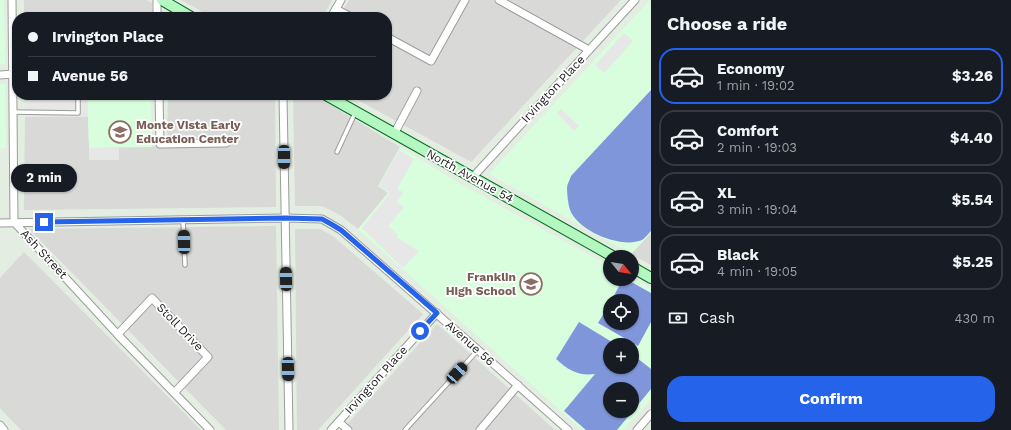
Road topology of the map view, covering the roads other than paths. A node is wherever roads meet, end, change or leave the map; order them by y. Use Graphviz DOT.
graph roads {
  1 [pos="12,0"];
  2 [pos="157,0"];
  3 [pos="162,0"];
  4 [pos="341,0"];
  5 [pos="465,0"];
  6 [pos="499,0"];
  7 [pos="635,0"];
  8 [pos="336,9"];
  9 [pos="12,12"];
  10 [pos="157,12"];
  11 [pos="182,12"];
  12 [pos="334,12"];
  13 [pos="342,12"];
  14 [pos="392,40"];
  15 [pos="589,50"];
  16 [pos="12,74"];
  17 [pos="0,75"];
  18 [pos="417,91"];
  19 [pos="14,100"];
  20 [pos="78,100"];
  21 [pos="159,100"];
  22 [pos="283,100"];
  23 [pos="335,100"];
  24 [pos="13,112"];
  25 [pos="356,112"];
  26 [pos="394,134"];
  27 [pos="226,143"];
  28 [pos="337,152"];
  29 [pos="472,178"];
  30 [pos="285,218"];
  31 [pos="183,220"];
  32 [pos="0,222"];
  33 [pos="14,222"];
  34 [pos="603,251"];
  35 [pos="184,265"];
  36 [pos="639,271"];
  37 [pos="651,278"];
  38 [pos="437,313"];
  39 [pos="118,334"];
  40 [pos="478,350"];
  41 [pos="518,386"];
  42 [pos="175,392"];
  43 [pos="651,414"];
  44 [pos="339,422"];
  45 [pos="0,425"];
  46 [pos="563,429"];
  47 [pos="4,430"];
  48 [pos="210,430"];
  49 [pos="289,430"];
  50 [pos="331,430"];
  51 [pos="348,430"];
  52 [pos="405,430"];
  53 [pos="480,430"];
  54 [pos="637,430"];
  1 -- 9 [label="street, Ash Street"];
  2 -- 10 [label="street"];
  3 -- 11 [label="street"];
  4 -- 8 [label="street"];
  5 -- 14 [label="street"];
  6 -- 15 [label="street"];
  7 -- 15 [label="street, Irvington Place"];
  8 -- 12 [label="street"];
  8 -- 13 [label="street"];
  15 -- 29 [label="street, Irvington Place"];
  16 -- 17 [label="street"];
  18 -- 26 [label="street"];
  19 -- 24 [label="street, Ash Street"];
  20 -- 24 [label="lane"];
  21 -- 27 [label="street"];
  22 -- 30 [label="street"];
  23 -- 25 [label="street, North Avenue 54"];
  24 -- 33 [label="street, Ash Street"];
  25 -- 26 [label="street, North Avenue 54"];
  25 -- 28 [label="lane"];
  26 -- 29 [label="street, North Avenue 54"];
  29 -- 34 [label="street, North Avenue 54"];
  30 -- 31 [label="street, Avenue 56"];
  30 -- 38 [label="street, Avenue 56"];
  30 -- 49 [label="street"];
  31 -- 33 [label="street, Avenue 56"];
  31 -- 35 [label="lane"];
  32 -- 33 [label="street, Avenue 56"];
  33 -- 39 [label="street, Ash Street"];
  36 -- 37 [label="street"];
  38 -- 40 [label="street, Avenue 56"];
  38 -- 44 [label="street, Irvington Place"];
  39 -- 42 [label="street, Ash Street"];
  39 -- 42 [label="street, Stoll Drive"];
  40 -- 41 [label="street, Avenue 56"];
  40 -- 52 [label="lane"];
  41 -- 46 [label="street, Avenue 56"];
  41 -- 53 [label="street"];
  42 -- 48 [label="street, Ash Street"];
  43 -- 54 [label="street"];
  44 -- 50 [label="street, Irvington Place"];
  44 -- 51 [label="street"];
  45 -- 47 [label="street"];
}
